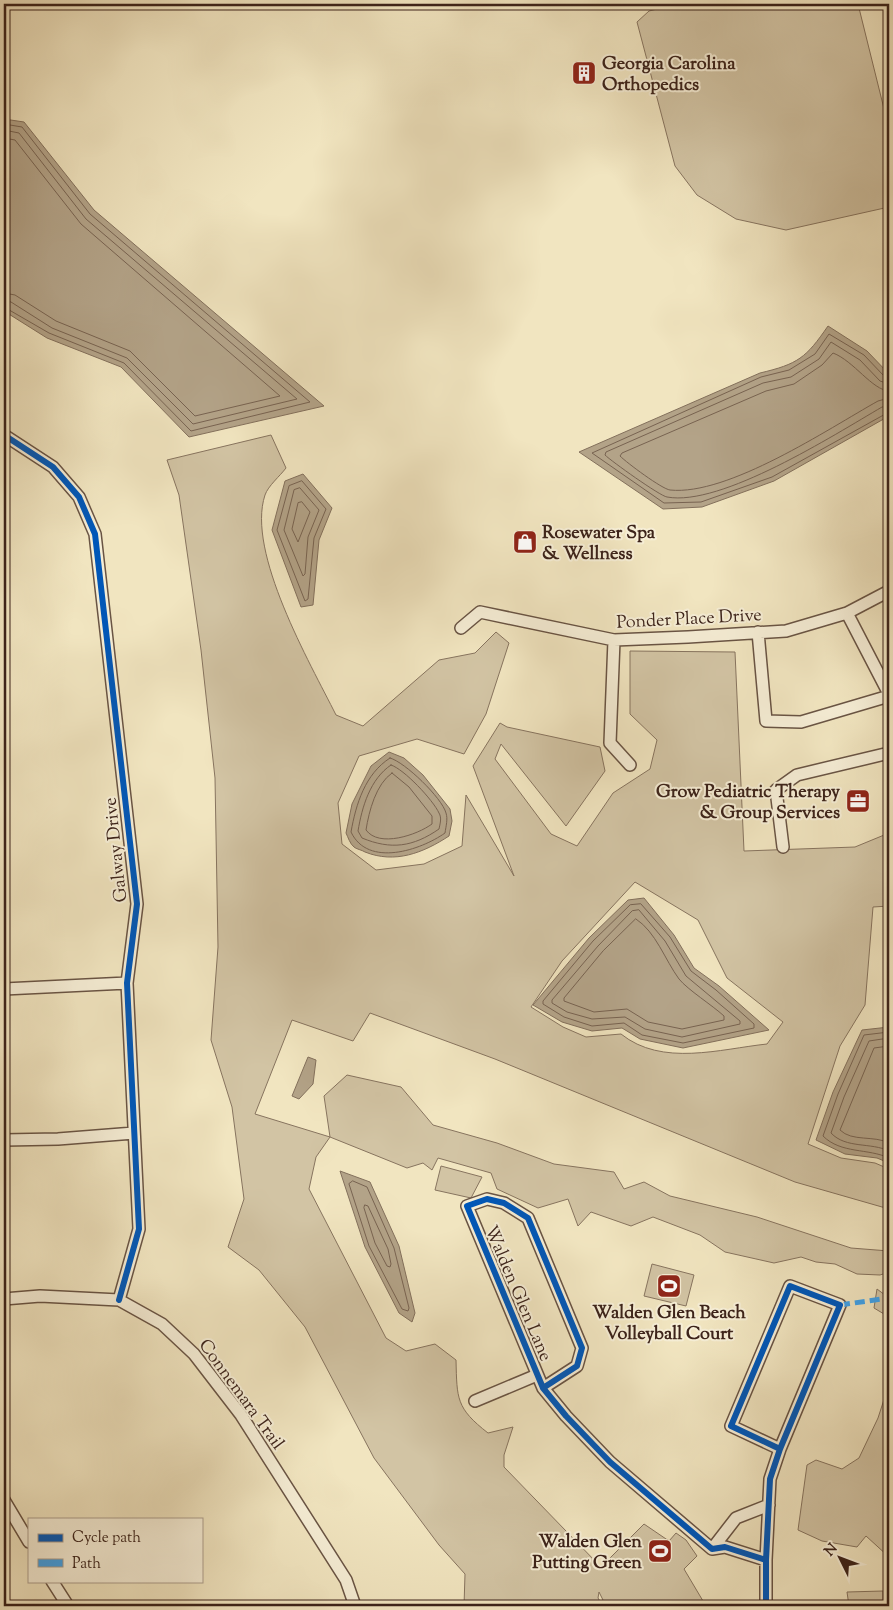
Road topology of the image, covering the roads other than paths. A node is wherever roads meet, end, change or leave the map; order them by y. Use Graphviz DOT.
graph roads {
  1 [pos="4,435"];
  2 [pos="889,590"];
  3 [pos="847,613"];
  4 [pos="461,628"];
  5 [pos="758,632"];
  6 [pos="614,640"];
  7 [pos="889,695"];
  8 [pos="889,753"];
  9 [pos="630,765"];
  10 [pos="783,848"];
  11 [pos="127,983"];
  12 [pos="4,989"];
  13 [pos="134,1132"];
  14 [pos="4,1140"];
  15 [pos="4,1299"];
  16 [pos="119,1300"];
  17 [pos="537,1375"];
  18 [pos="543,1388"];
  19 [pos="476,1401"];
  20 [pos="780,1449"];
  21 [pos="4,1500"];
  22 [pos="769,1506"];
  23 [pos="28,1540"];
  24 [pos="712,1549"];
  25 [pos="766,1560"];
  26 [pos="53,1582"];
  27 [pos="68,1606"];
  28 [pos="355,1606"];
  29 [pos="766,1606"];
  1 -- 11 [label="street, Galway Drive"];
  2 -- 3 [label="street, Ponder Place Drive"];
  3 -- 5 [label="street, Ponder Place Drive"];
  3 -- 7 [label="street"];
  4 -- 6 [label="street, Ponder Place Drive"];
  5 -- 6 [label="street, Ponder Place Drive"];
  5 -- 7 [label="street"];
  6 -- 9 [label="street"];
  8 -- 10 [label="street"];
  11 -- 12 [label="street"];
  11 -- 13 [label="street, Galway Drive"];
  13 -- 14 [label="street"];
  13 -- 16 [label="street, Galway Drive"];
  15 -- 16 [label="street, Connemara Trail"];
  16 -- 28 [label="street, Connemara Trail"];
  17 -- 18 [label="street, Walden Glen Lane"];
  17 -- 18 [label="street, Walden Glen Lane"];
  17 -- 19 [label="street, Walden Glen Lane"];
  18 -- 24 [label="street, Walden Glen Lane"];
  20 -- 20 [label="street"];
  20 -- 22 [label="street"];
  21 -- 23 [label="street"];
  22 -- 24 [label="street"];
  22 -- 25 [label="street"];
  24 -- 25 [label="street"];
  25 -- 29 [label="street"];
  26 -- 27 [label="street"];
}
